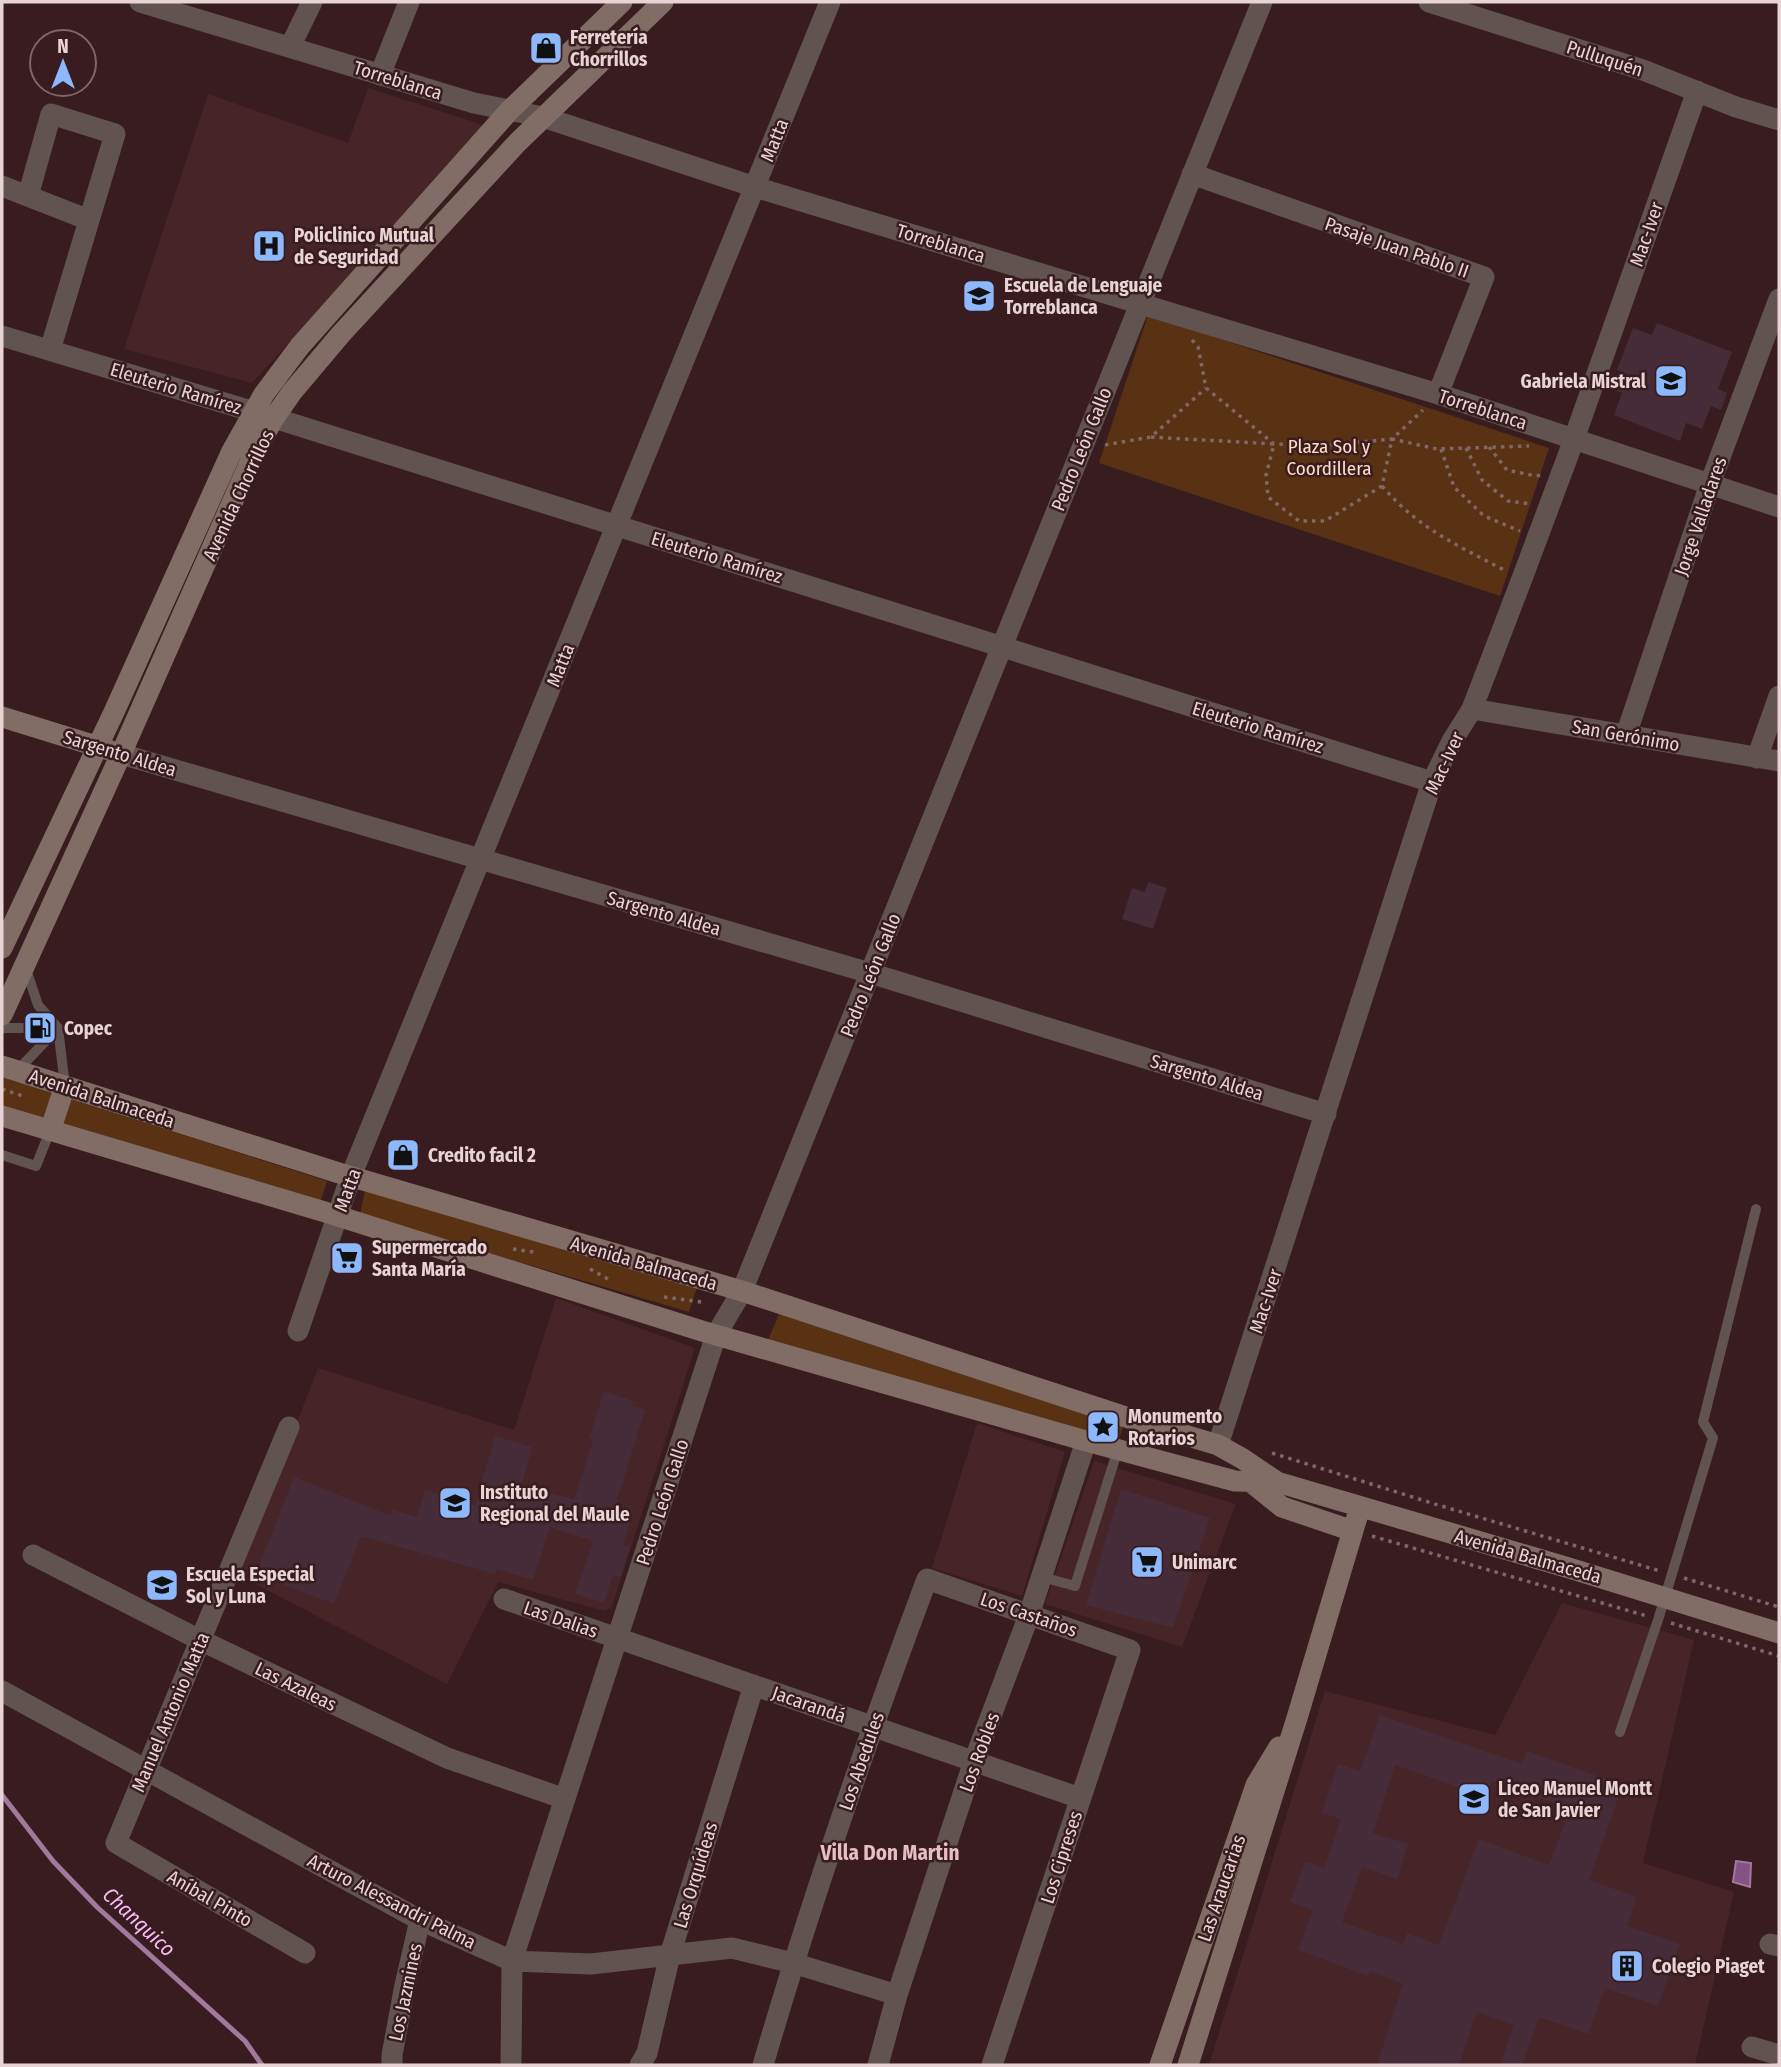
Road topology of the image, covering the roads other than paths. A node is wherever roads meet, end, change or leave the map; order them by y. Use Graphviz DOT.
graph roads {
  1 [pos="140,2"];
  2 [pos="312,2"];
  3 [pos="409,2"];
  4 [pos="622,2"];
  5 [pos="663,2"];
  6 [pos="830,2"];
  7 [pos="1262,2"];
  8 [pos="1429,2"];
  9 [pos="290,47"];
  10 [pos="380,75"];
  11 [pos="1697,91"];
  12 [pos="509,111"];
  13 [pos="543,117"];
  14 [pos="1779,120"];
  15 [pos="1192,174"];
  16 [pos="2,186"];
  17 [pos="755,187"];
  18 [pos="28,196"];
  19 [pos="89,220"];
  20 [pos="1779,299"];
  21 [pos="1140,304"];
  22 [pos="2,336"];
  23 [pos="50,350"];
  24 [pos="1437,394"];
  25 [pos="253,411"];
  26 [pos="274,418"];
  27 [pos="1574,439"];
  28 [pos="1710,484"];
  29 [pos="1779,507"];
  30 [pos="616,526"];
  31 [pos="1002,647"];
  32 [pos="1779,696"];
  33 [pos="1472,709"];
  34 [pos="2,717"];
  35 [pos="1626,736"];
  36 [pos="97,747"];
  37 [pos="121,754"];
  38 [pos="1757,758"];
  39 [pos="1779,761"];
  40 [pos="1432,782"];
  41 [pos="480,859"];
  42 [pos="2,948"];
  43 [pos="25,965"];
  44 [pos="870,974"];
  45 [pos="2,1015"];
  46 [pos="2,1028"];
  47 [pos="58,1028"];
  48 [pos="9,1068"];
  49 [pos="65,1086"];
  50 [pos="1325,1114"];
  51 [pos="2,1116"];
  52 [pos="50,1131"];
  53 [pos="2,1155"];
  54 [pos="351,1176"];
  55 [pos="1756,1209"];
  56 [pos="337,1216"];
  57 [pos="742,1292"];
  58 [pos="298,1331"];
  59 [pos="716,1335"];
  60 [pos="289,1427"];
  61 [pos="1086,1441"];
  62 [pos="1219,1445"];
  63 [pos="1118,1449"];
  64 [pos="1251,1482"];
  65 [pos="1277,1482"];
  66 [pos="1360,1507"];
  67 [pos="1353,1531"];
  68 [pos="33,1555"];
  69 [pos="1042,1577"];
  70 [pos="927,1579"];
  71 [pos="1664,1597"];
  72 [pos="504,1599"];
  73 [pos="1029,1615"];
  74 [pos="1779,1633"];
  75 [pos="617,1639"];
  76 [pos="200,1640"];
  77 [pos="1130,1650"];
  78 [pos="754,1685"];
  79 [pos="2,1691"];
  80 [pos="1297,1718"];
  81 [pos="872,1726"];
  82 [pos="1620,1732"];
  83 [pos="974,1761"];
  84 [pos="146,1770"];
  85 [pos="1080,1798"];
  86 [pos="565,1799"];
  87 [pos="116,1843"];
  88 [pos="420,1920"];
  89 [pos="304,1953"];
  90 [pos="670,1955"];
  91 [pos="512,1961"];
  92 [pos="793,1963"];
  93 [pos="897,1995"];
  94 [pos="1752,2047"];
  95 [pos="1779,2055"];
  96 [pos="392,2065"];
  97 [pos="511,2065"];
  98 [pos="640,2065"];
  99 [pos="763,2065"];
  100 [pos="877,2065"];
  101 [pos="992,2065"];
  102 [pos="1160,2065"];
  103 [pos="1188,2065"];
  1 -- 9 [label="street, Torreblanca"];
  2 -- 9 [label="street"];
  3 -- 10 [label="street"];
  4 -- 12 [label="main road, Avenida Chorrillos"];
  5 -- 13 [label="main road, Avenida Chorrillos"];
  6 -- 17 [label="street, Matta"];
  7 -- 15 [label="street, Pedro León Gallo"];
  8 -- 11 [label="street, Pulluquén"];
  9 -- 10 [label="street, Torreblanca"];
  10 -- 12 [label="street, Torreblanca"];
  11 -- 14 [label="street, Pulluquén"];
  11 -- 27 [label="street, Mac-Iver"];
  12 -- 13 [label="street, Torreblanca"];
  12 -- 25 [label="main road, Avenida Chorrillos"];
  13 -- 17 [label="street, Torreblanca"];
  13 -- 26 [label="main road, Avenida Chorrillos"];
  15 -- 21 [label="street, Pedro León Gallo"];
  15 -- 24 [label="street, Pasaje Juan Pablo II"];
  16 -- 18 [label="street"];
  17 -- 21 [label="street, Torreblanca"];
  17 -- 30 [label="street, Matta"];
  18 -- 19 [label="street"];
  18 -- 19 [label="street"];
  19 -- 23 [label="street"];
  20 -- 28 [label="street, Jorge Valladares"];
  21 -- 24 [label="street, Torreblanca"];
  21 -- 31 [label="street, Pedro León Gallo"];
  22 -- 23 [label="street, Eleuterio Ramírez"];
  23 -- 25 [label="street, Eleuterio Ramírez"];
  24 -- 27 [label="street, Torreblanca"];
  25 -- 26 [label="street, Eleuterio Ramírez"];
  25 -- 36 [label="main road, Avenida Chorrillos"];
  26 -- 30 [label="street, Eleuterio Ramírez"];
  26 -- 37 [label="main road, Avenida Chorrillos"];
  27 -- 28 [label="street, Torreblanca"];
  27 -- 33 [label="street, Mac-Iver"];
  28 -- 29 [label="street, Torreblanca"];
  28 -- 35 [label="street, Jorge Valladares"];
  30 -- 31 [label="street, Eleuterio Ramírez"];
  30 -- 41 [label="street, Matta"];
  31 -- 40 [label="street, Eleuterio Ramírez"];
  31 -- 44 [label="street, Pedro León Gallo"];
  32 -- 38 [label="street"];
  33 -- 35 [label="street, San Gerónimo"];
  33 -- 40 [label="street, Mac-Iver"];
  34 -- 36 [label="main road, Sargento Aldea"];
  35 -- 38 [label="street, San Gerónimo"];
  36 -- 37 [label="main road, Sargento Aldea"];
  36 -- 42 [label="main road, Avenida Chorrillos"];
  37 -- 41 [label="street, Sargento Aldea"];
  37 -- 43 [label="main road, Avenida Chorrillos"];
  38 -- 39 [label="street, San Gerónimo"];
  40 -- 50 [label="street, Mac-Iver"];
  41 -- 44 [label="street, Sargento Aldea"];
  41 -- 54 [label="street, Matta"];
  43 -- 45 [label="main road, Avenida Chorrillos"];
  43 -- 47 [label="lane"];
  44 -- 50 [label="street, Sargento Aldea"];
  44 -- 57 [label="street, Pedro León Gallo"];
  46 -- 47 [label="lane"];
  47 -- 48 [label="lane"];
  47 -- 49 [label="lane"];
  48 -- 49 [label="main road, Avenida Balmaceda"];
  49 -- 52 [label="main road"];
  49 -- 54 [label="main road, Avenida Balmaceda"];
  50 -- 62 [label="street, Mac-Iver"];
  51 -- 52 [label="main road, Avenida Balmaceda"];
  52 -- 53 [label="lane"];
  52 -- 56 [label="main road, Avenida Balmaceda"];
  54 -- 56 [label="street, Matta"];
  54 -- 57 [label="main road, Avenida Balmaceda"];
  55 -- 71 [label="lane"];
  56 -- 58 [label="street, Matta"];
  56 -- 59 [label="main road, Avenida Balmaceda"];
  57 -- 59 [label="street, Pedro León Gallo"];
  57 -- 62 [label="main road, Avenida Balmaceda"];
  59 -- 61 [label="main road, Avenida Balmaceda"];
  59 -- 75 [label="street, Pedro León Gallo"];
  60 -- 76 [label="street, Manuel Antonio Matta"];
  61 -- 63 [label="main road, Avenida Balmaceda"];
  61 -- 69 [label="street, Los Robles"];
  62 -- 65 [label="main road, Avenida Balmaceda"];
  63 -- 64 [label="main road, Avenida Balmaceda"];
  63 -- 69 [label="lane"];
  64 -- 65 [label="main road, Avenida Balmaceda"];
  64 -- 67 [label="main road"];
  65 -- 66 [label="main road, Avenida Balmaceda"];
  66 -- 67 [label="main road, Las Araucarias"];
  66 -- 71 [label="main road, Avenida Balmaceda"];
  67 -- 80 [label="main road, Las Araucarias"];
  68 -- 76 [label="street, Las Azaleas"];
  69 -- 73 [label="street, Los Robles"];
  70 -- 73 [label="street, Los Castaños"];
  70 -- 81 [label="street, Los Abedules"];
  71 -- 74 [label="main road, Avenida Balmaceda"];
  71 -- 82 [label="lane"];
  72 -- 75 [label="street, Las Dalias"];
  73 -- 77 [label="street, Los Castaños"];
  73 -- 83 [label="street, Los Robles"];
  75 -- 78 [label="street, Jacarandá"];
  75 -- 86 [label="street, Pedro León Gallo"];
  76 -- 84 [label="street, Manuel Antonio Matta"];
  76 -- 86 [label="street, Las Azaleas"];
  77 -- 85 [label="street, Los Cipreses"];
  78 -- 81 [label="street, Jacarandá"];
  78 -- 90 [label="street, Las Orquídeas"];
  79 -- 84 [label="street, Arturo Alessandri Palma"];
  80 -- 102 [label="main road, Las Araucarias"];
  80 -- 103 [label="main road, Las Araucarias"];
  81 -- 83 [label="street, Jacarandá"];
  81 -- 92 [label="street, Los Abedules"];
  83 -- 85 [label="street, Jacarandá"];
  83 -- 93 [label="street, Los Robles"];
  84 -- 87 [label="street, Manuel Antonio Matta"];
  84 -- 88 [label="street, Arturo Alessandri Palma"];
  85 -- 101 [label="street, Los Cipreses"];
  86 -- 91 [label="street, Pedro León Gallo"];
  87 -- 89 [label="street, Aníbal Pinto"];
  88 -- 91 [label="street, Arturo Alessandri Palma"];
  88 -- 96 [label="street, Los Jazmines"];
  90 -- 91 [label="street, Arturo Alessandri Palma"];
  90 -- 92 [label="street, Arturo Alessandri Palma"];
  90 -- 98 [label="street, Las Orquídeas"];
  91 -- 97 [label="street, Pedro León Gallo"];
  92 -- 93 [label="street, Arturo Alessandri Palma"];
  92 -- 99 [label="street, Los Abedules"];
  93 -- 100 [label="street, Los Robles"];
  94 -- 95 [label="street"];
}
